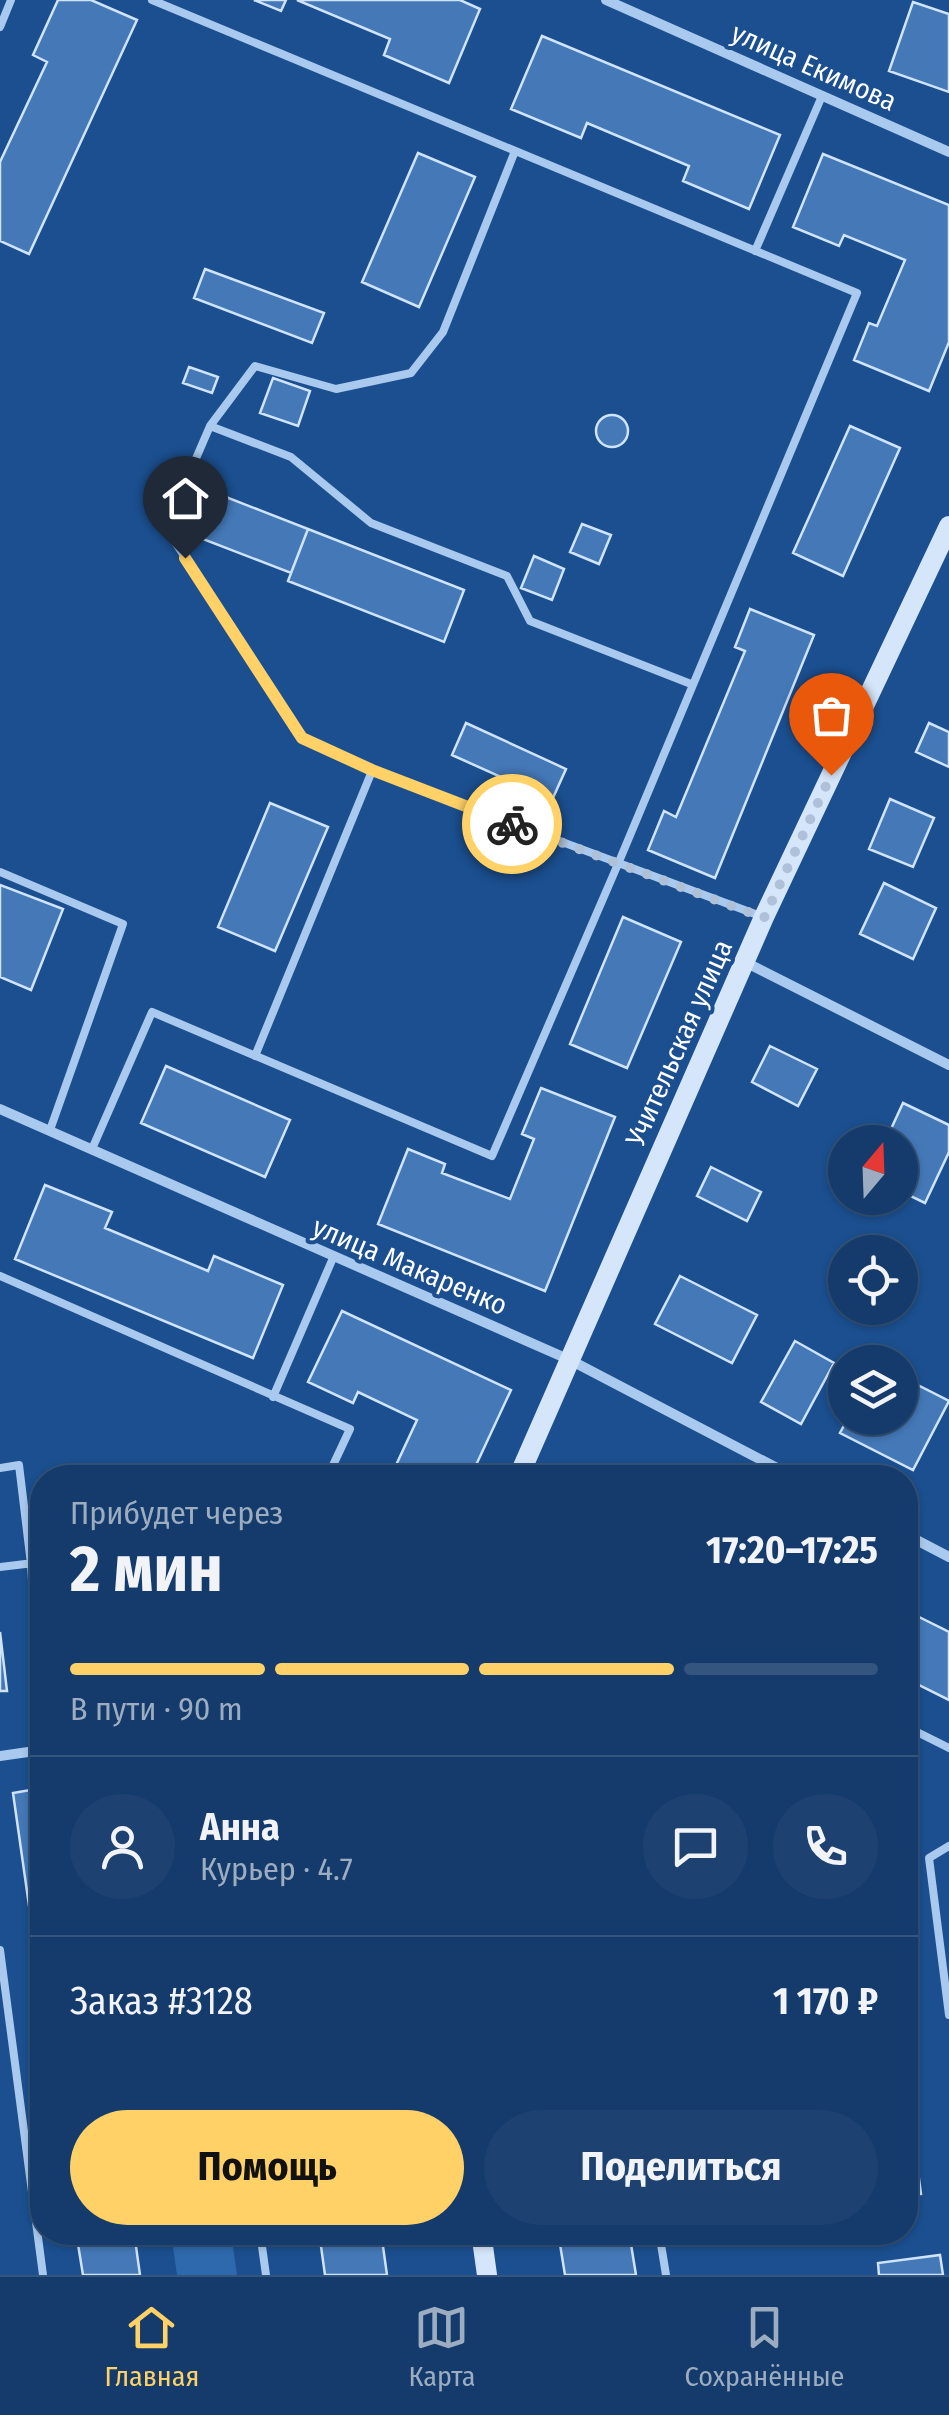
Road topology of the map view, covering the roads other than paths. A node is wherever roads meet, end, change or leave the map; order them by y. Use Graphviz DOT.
graph roads {
  1 [pos="11,0"];
  2 [pos="152,0"];
  3 [pos="606,0"];
  4 [pos="0,27"];
  5 [pos="822,96"];
  6 [pos="515,151"];
  7 [pos="949,152"];
  8 [pos="755,251"];
  9 [pos="210,426"];
  10 [pos="949,526"];
  11 [pos="692,684"];
  12 [pos="372,770"];
  13 [pos="618,864"];
  14 [pos="0,872"];
  15 [pos="764,918"];
  16 [pos="744,962"];
  17 [pos="255,1056"];
  18 [pos="949,1064"];
  19 [pos="0,1108"];
  20 [pos="50,1130"];
  21 [pos="92,1149"];
  22 [pos="333,1258"];
  23 [pos="0,1276"];
  24 [pos="570,1360"];
  25 [pos="273,1397"];
  26 [pos="333,1465"];
  27 [pos="524,1465"];
  28 [pos="771,1465"];
  29 [pos="0,1468"];
  30 [pos="918,1541"];
  31 [pos="949,1557"];
  32 [pos="30,1564"];
  33 [pos="0,1567"];
  34 [pos="918,1732"];
  35 [pos="949,1748"];
  36 [pos="30,1752"];
  37 [pos="0,1756"];
  38 [pos="949,1846"];
  39 [pos="0,1950"];
  40 [pos="949,2014"];
  41 [pos="30,2177"];
  42 [pos="39,2245"];
  43 [pos="262,2245"];
  44 [pos="482,2245"];
  45 [pos="661,2245"];
  46 [pos="43,2275"];
  47 [pos="266,2275"];
  48 [pos="486,2275"];
  49 [pos="666,2275"];
  1 -- 4 [label="lane"];
  2 -- 6 [label="lane"];
  3 -- 5 [label="street, улица Екимова"];
  5 -- 7 [label="street, улица Екимова"];
  5 -- 8 [label="lane"];
  6 -- 8 [label="lane"];
  6 -- 9 [label="lane"];
  8 -- 11 [label="lane"];
  9 -- 11 [label="lane"];
  9 -- 12 [label="lane"];
  10 -- 15 [label="street, Учительская улица"];
  11 -- 13 [label="lane"];
  12 -- 13 [label="lane"];
  12 -- 17 [label="lane"];
  13 -- 15 [label="lane"];
  13 -- 17 [label="lane"];
  14 -- 20 [label="lane"];
  15 -- 16 [label="street, Учительская улица"];
  16 -- 18 [label="street"];
  16 -- 24 [label="street, Учительская улица"];
  17 -- 21 [label="lane"];
  19 -- 20 [label="street, улица Макаренко"];
  20 -- 21 [label="street, улица Макаренко"];
  21 -- 22 [label="street, улица Макаренко"];
  22 -- 24 [label="street, улица Макаренко"];
  22 -- 25 [label="lane"];
  23 -- 25 [label="lane"];
  24 -- 27 [label="street, Учительская улица"];
  24 -- 28 [label="street, улица Макаренко"];
  25 -- 26 [label="lane"];
  29 -- 32 [label="lane"];
  30 -- 31 [label="street"];
  32 -- 33 [label="lane"];
  34 -- 35 [label="lane"];
  36 -- 37 [label="street"];
  38 -- 40 [label="lane"];
  39 -- 41 [label="lane"];
  42 -- 46 [label="lane"];
  43 -- 47 [label="lane"];
  44 -- 48 [label="street"];
  45 -- 49 [label="lane"];
}
